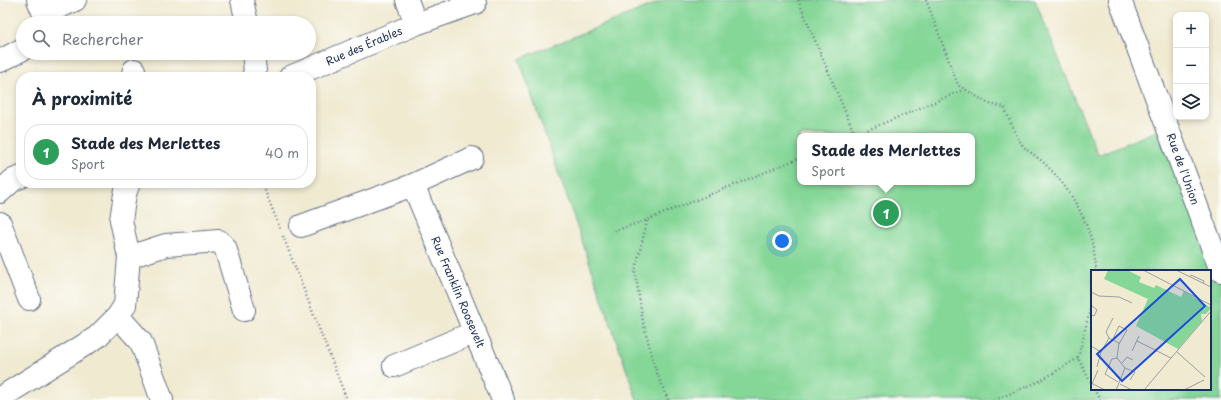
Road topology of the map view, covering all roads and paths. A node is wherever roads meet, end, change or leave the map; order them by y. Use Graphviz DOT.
graph roads {
  1 [pos="75,0"];
  2 [pos="242,0"];
  3 [pos="407,0"];
  4 [pos="798,0"];
  5 [pos="926,0"];
  6 [pos="1120,0"];
  7 [pos="475,3"];
  8 [pos="41,12"];
  9 [pos="245,16"];
  10 [pos="416,24"];
  11 [pos="16,53"];
  12 [pos="254,60"];
  13 [pos="0,61"];
  14 [pos="255,72"];
  15 [pos="302,72"];
  16 [pos="963,90"];
  17 [pos="853,133"];
  18 [pos="861,133"];
  19 [pos="472,158"];
  20 [pos="797,159"];
  21 [pos="16,178"];
  22 [pos="412,185"];
  23 [pos="127,188"];
  24 [pos="264,188"];
  25 [pos="0,192"];
  26 [pos="647,220"];
  27 [pos="0,223"];
  28 [pos="301,226"];
  29 [pos="614,230"];
  30 [pos="128,257"];
  31 [pos="1096,270"];
  32 [pos="1221,271"];
  33 [pos="28,299"];
  34 [pos="1091,306"];
  35 [pos="244,310"];
  36 [pos="118,316"];
  37 [pos="476,332"];
  38 [pos="1078,358"];
  39 [pos="394,366"];
  40 [pos="1091,383"];
  41 [pos="1095,390"];
  42 [pos="0,398"];
  43 [pos="162,400"];
  44 [pos="347,400"];
  45 [pos="503,400"];
  46 [pos="668,400"];
  47 [pos="995,400"];
  48 [pos="1100,400"];
  1 -- 8 [label="street"];
  2 -- 9 [label="street"];
  3 -- 10 [label="street, Rue des Érables"];
  4 -- 17 [label="path"];
  5 -- 16 [label="path"];
  6 -- 32 [label="street, Rue de l'Union"];
  7 -- 10 [label="street, Rue des Érables"];
  10 -- 15 [label="street, Rue des Érables"];
  11 -- 13 [label="street"];
  12 -- 14 [label="street"];
  16 -- 18 [label="path"];
  16 -- 31 [label="path"];
  19 -- 22 [label="street"];
  20 -- 26 [label="path"];
  21 -- 25 [label="street"];
  22 -- 28 [label="street"];
  22 -- 37 [label="street, Rue Franklin Roosevelt"];
  23 -- 30 [label="street"];
  24 -- 44 [label="path"];
  26 -- 29 [label="path"];
  26 -- 46 [label="path"];
  27 -- 33 [label="street"];
  30 -- 35 [label="street"];
  30 -- 36 [label="street"];
  34 -- 38 [label="path"];
  36 -- 42 [label="street"];
  36 -- 43 [label="street"];
  37 -- 39 [label="street"];
  37 -- 45 [label="street, Rue Franklin Roosevelt"];
  38 -- 40 [label="path"];
  38 -- 47 [label="path"];
  41 -- 48 [label="path"];
}
